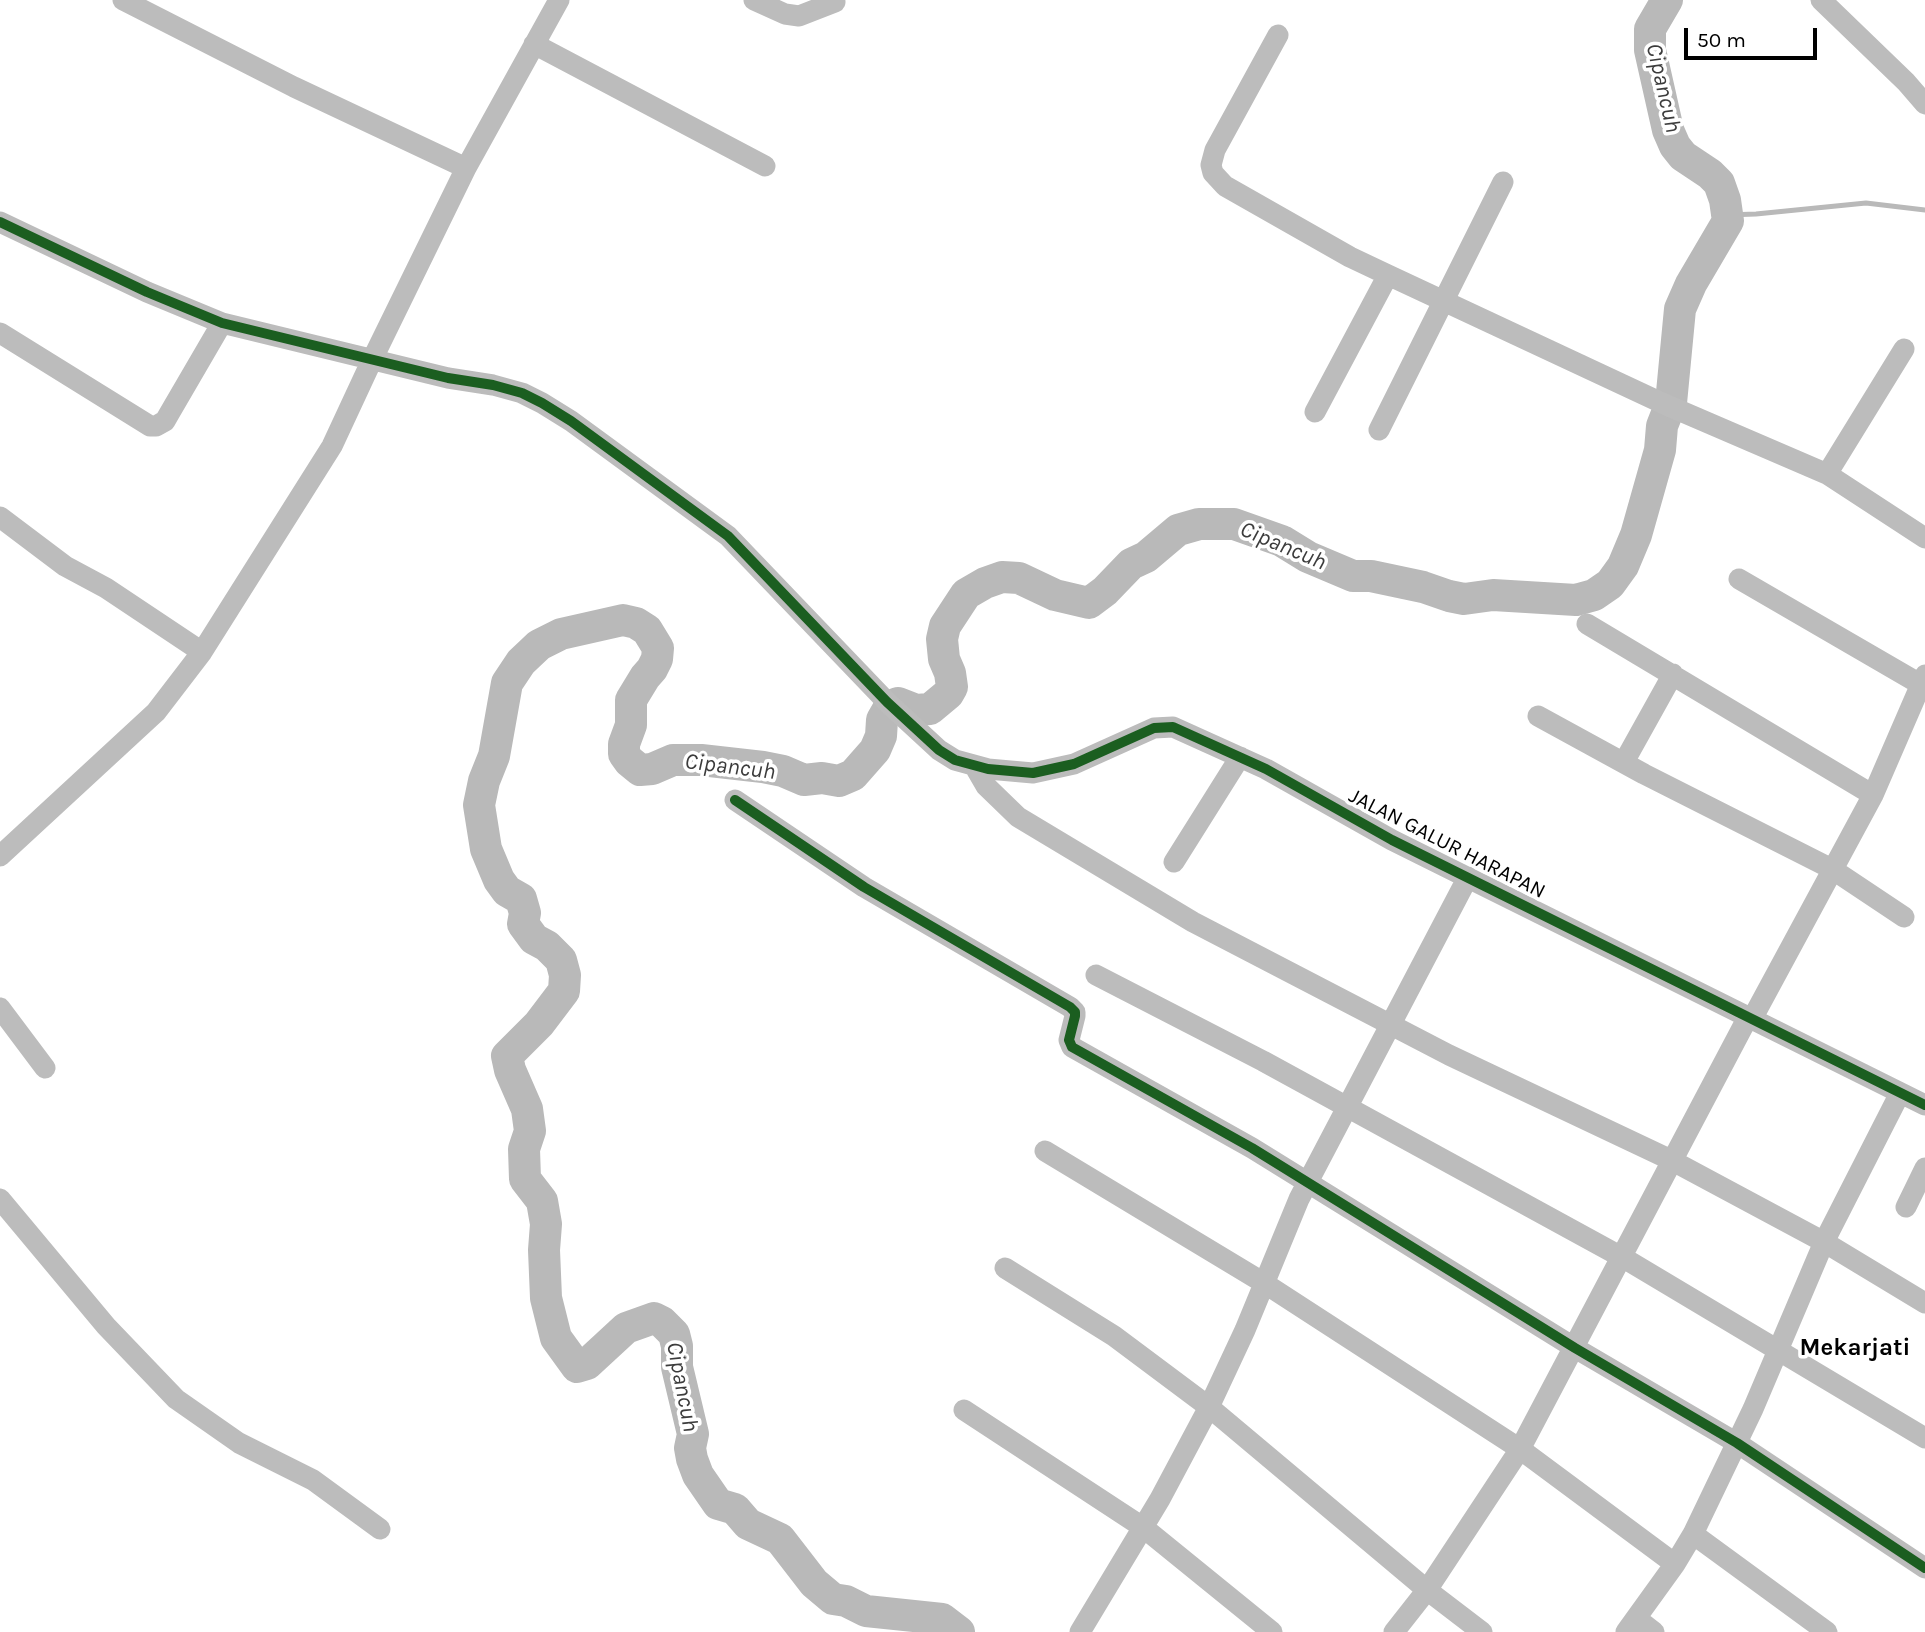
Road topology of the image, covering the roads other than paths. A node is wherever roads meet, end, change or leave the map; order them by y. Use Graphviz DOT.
graph roads {
  1 [pos="123,0"];
  2 [pos="559,0"];
  3 [pos="754,0"];
  4 [pos="1821,0"];
  5 [pos="835,2"];
  6 [pos="1278,35"];
  7 [pos="534,44"];
  8 [pos="1925,104"];
  9 [pos="765,166"];
  10 [pos="466,168"];
  11 [pos="1503,182"];
  12 [pos="2,227"];
  13 [pos="1388,275"];
  14 [pos="1441,301"];
  15 [pos="222,323"];
  16 [pos="0,332"];
  17 [pos="1904,349"];
  18 [pos="372,360"];
  19 [pos="1315,412"];
  20 [pos="1379,430"];
  21 [pos="1827,474"];
  22 [pos="0,517"];
  23 [pos="1925,538"];
  24 [pos="1739,579"];
  25 [pos="1587,624"];
  26 [pos="202,652"];
  27 [pos="1672,674"];
  28 [pos="1923,682"];
  29 [pos="1538,716"];
  30 [pos="1240,757"];
  31 [pos="1624,762"];
  32 [pos="975,767"];
  33 [pos="1873,795"];
  34 [pos="735,800"];
  35 [pos="1,852"];
  36 [pos="1174,862"];
  37 [pos="1832,869"];
  38 [pos="1468,877"];
  39 [pos="1904,916"];
  40 [pos="1096,975"];
  41 [pos="0,1008"];
  42 [pos="1750,1018"];
  43 [pos="1389,1025"];
  44 [pos="45,1068"];
  45 [pos="1899,1093"];
  46 [pos="1925,1105"];
  47 [pos="1348,1107"];
  48 [pos="1045,1150"];
  49 [pos="1671,1160"];
  50 [pos="1925,1168"];
  51 [pos="1309,1182"];
  52 [pos="0,1199"];
  53 [pos="1906,1207"];
  54 [pos="1824,1242"];
  55 [pos="1620,1257"];
  56 [pos="1005,1268"];
  57 [pos="1264,1283"];
  58 [pos="1925,1303"];
  59 [pos="1574,1348"];
  60 [pos="1778,1350"];
  61 [pos="1209,1406"];
  62 [pos="964,1410"];
  63 [pos="1925,1437"];
  64 [pos="1737,1443"];
  65 [pos="1520,1449"];
  66 [pos="1144,1528"];
  67 [pos="380,1529"];
  68 [pos="1693,1534"];
  69 [pos="1675,1564"];
  70 [pos="1925,1568"];
  71 [pos="1427,1590"];
  72 [pos="1631,1625"];
  73 [pos="1080,1632"];
  74 [pos="1272,1632"];
  75 [pos="1394,1632"];
  76 [pos="1482,1632"];
  77 [pos="1654,1632"];
  78 [pos="1828,1632"];
  1 -- 10 [label="street"];
  2 -- 7 [label="street"];
  3 -- 5 [label="street"];
  4 -- 8 [label="street"];
  6 -- 13 [label="street"];
  7 -- 9 [label="street"];
  7 -- 10 [label="street"];
  10 -- 18 [label="street"];
  11 -- 14 [label="street"];
  12 -- 15 [label="street, JALAN GALUR HARAPAN"];
  13 -- 14 [label="street"];
  13 -- 19 [label="street"];
  14 -- 20 [label="street"];
  14 -- 21 [label="street"];
  15 -- 16 [label="street"];
  15 -- 18 [label="street, JALAN GALUR HARAPAN"];
  17 -- 21 [label="street"];
  18 -- 26 [label="street"];
  18 -- 32 [label="street, JALAN GALUR HARAPAN"];
  21 -- 23 [label="street"];
  22 -- 26 [label="street"];
  24 -- 28 [label="street"];
  25 -- 27 [label="street"];
  26 -- 35 [label="street"];
  27 -- 31 [label="street"];
  27 -- 33 [label="street"];
  28 -- 33 [label="street"];
  29 -- 31 [label="street"];
  30 -- 32 [label="street, JALAN GALUR HARAPAN"];
  30 -- 36 [label="street"];
  30 -- 38 [label="street, JALAN GALUR HARAPAN"];
  31 -- 37 [label="street"];
  32 -- 43 [label="street"];
  33 -- 37 [label="street"];
  34 -- 51 [label="street"];
  37 -- 39 [label="street"];
  37 -- 42 [label="street"];
  38 -- 42 [label="street, JALAN GALUR HARAPAN"];
  38 -- 43 [label="street"];
  40 -- 47 [label="street"];
  41 -- 44 [label="street"];
  42 -- 45 [label="street, JALAN GALUR HARAPAN"];
  42 -- 49 [label="street"];
  43 -- 47 [label="street"];
  43 -- 49 [label="street"];
  45 -- 46 [label="street, JALAN GALUR HARAPAN"];
  45 -- 54 [label="street"];
  47 -- 51 [label="street"];
  47 -- 55 [label="street"];
  48 -- 57 [label="street"];
  49 -- 54 [label="street"];
  49 -- 55 [label="street"];
  50 -- 53 [label="street"];
  51 -- 57 [label="street"];
  51 -- 59 [label="street"];
  52 -- 67 [label="street"];
  54 -- 58 [label="street"];
  54 -- 60 [label="street"];
  55 -- 59 [label="street"];
  55 -- 60 [label="street"];
  56 -- 61 [label="street"];
  57 -- 61 [label="street"];
  57 -- 65 [label="street"];
  59 -- 64 [label="street"];
  59 -- 65 [label="street"];
  60 -- 63 [label="street"];
  60 -- 64 [label="street"];
  61 -- 66 [label="street"];
  61 -- 71 [label="street"];
  62 -- 66 [label="street"];
  64 -- 68 [label="street"];
  64 -- 70 [label="street"];
  65 -- 69 [label="street"];
  65 -- 71 [label="street"];
  66 -- 73 [label="street"];
  66 -- 74 [label="street"];
  68 -- 69 [label="street"];
  68 -- 78 [label="street"];
  69 -- 72 [label="street"];
  71 -- 75 [label="street"];
  71 -- 76 [label="street"];
  72 -- 77 [label="street"];
}
